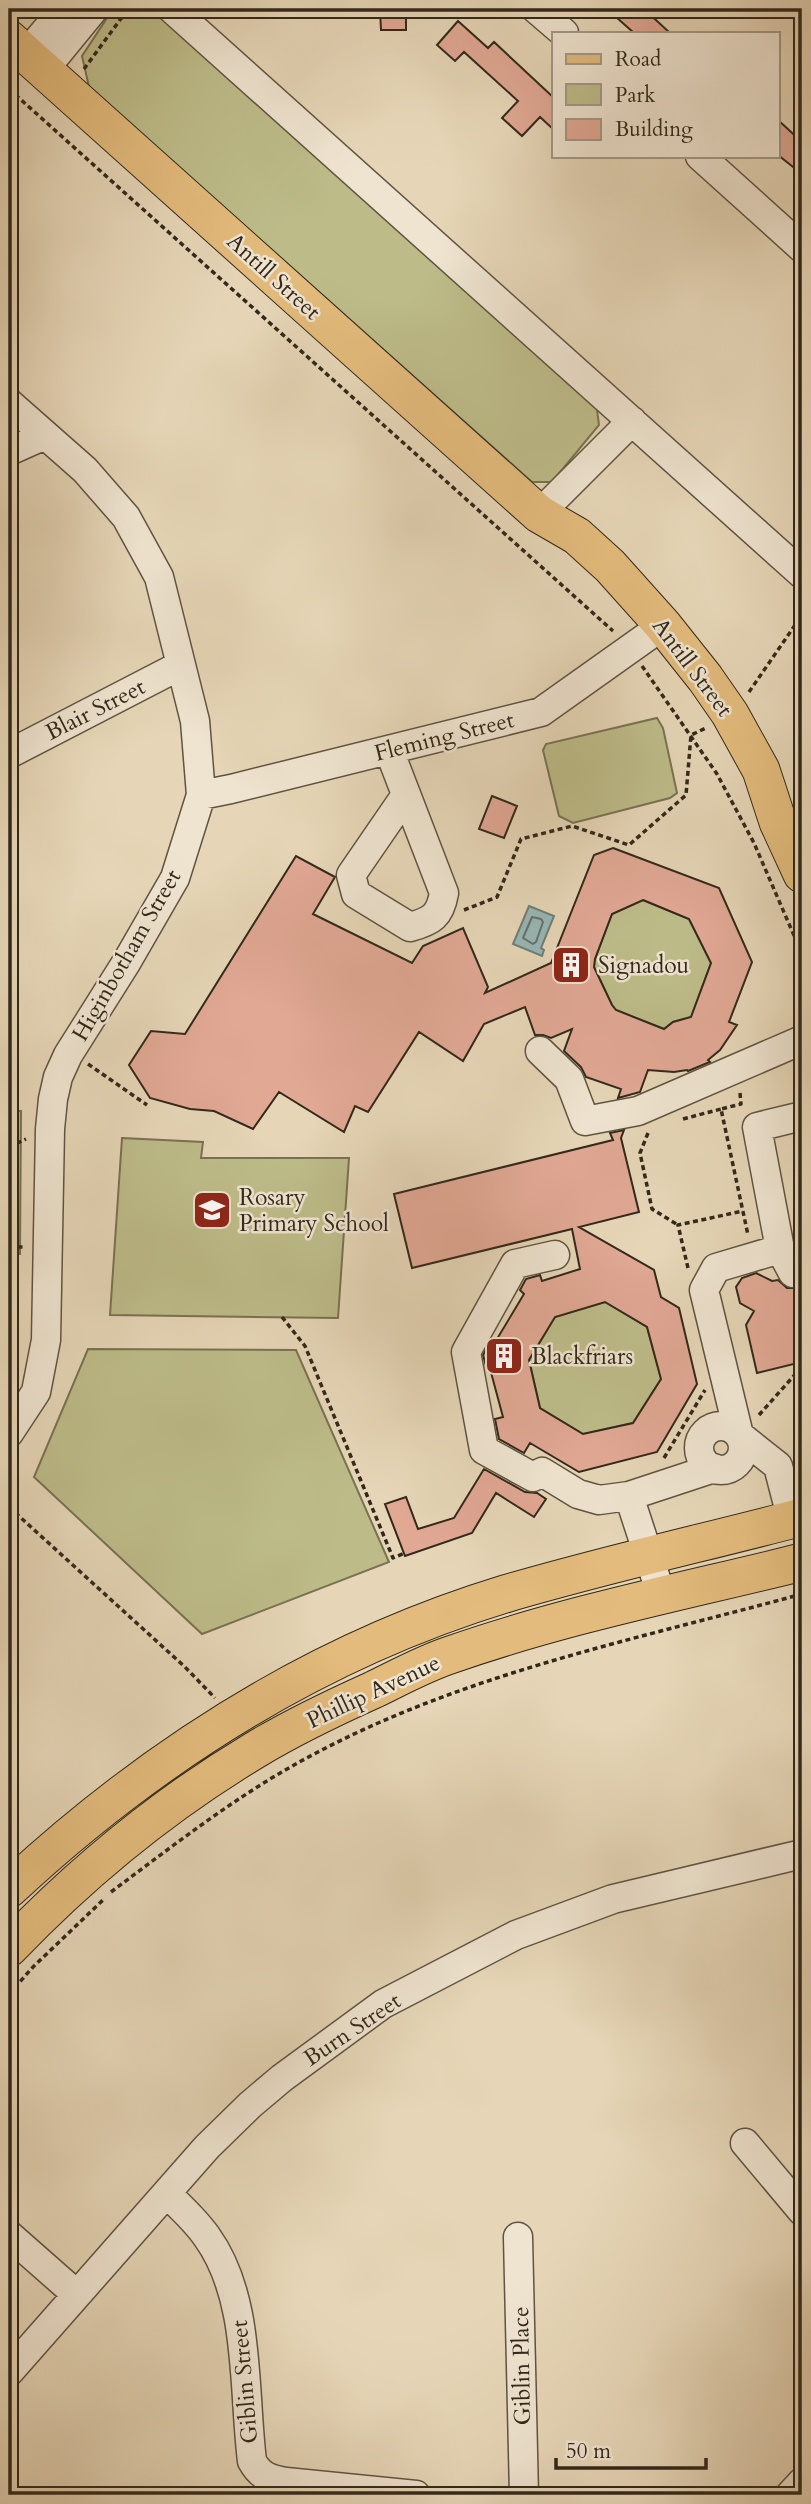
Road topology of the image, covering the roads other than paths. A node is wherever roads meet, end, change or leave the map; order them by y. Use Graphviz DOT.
graph roads {
  1 [pos="64,9"];
  2 [pos="94,9"];
  3 [pos="172,9"];
  4 [pos="536,9"];
  5 [pos="563,32"];
  6 [pos="26,54"];
  7 [pos="702,158"];
  8 [pos="802,248"];
  9 [pos="9,403"];
  10 [pos="632,421"];
  11 [pos="45,435"];
  12 [pos="9,451"];
  13 [pos="539,514"];
  14 [pos="802,574"];
  15 [pos="646,636"];
  16 [pos="181,665"];
  17 [pos="390,750"];
  18 [pos="9,754"];
  19 [pos="201,794"];
  20 [pos="406,794"];
  21 [pos="778,822"];
  22 [pos="802,874"];
  23 [pos="802,1040"];
  24 [pos="540,1051"];
  25 [pos="802,1116"];
  26 [pos="780,1249"];
  27 [pos="555,1255"];
  28 [pos="802,1270"];
  29 [pos="9,1433"];
  30 [pos="739,1436"];
  31 [pos="629,1496"];
  32 [pos="797,1518"];
  33 [pos="649,1557"];
  34 [pos="802,1562"];
  35 [pos="662,1597"];
  36 [pos="304,1676"];
  37 [pos="321,1714"];
  38 [pos="802,1854"];
  39 [pos="9,1889"];
  40 [pos="9,1948"];
  41 [pos="745,2143"];
  42 [pos="167,2194"];
  43 [pos="802,2211"];
  44 [pos="9,2235"];
  45 [pos="518,2237"];
  46 [pos="76,2294"];
  47 [pos="9,2372"];
  48 [pos="802,2482"];
  49 [pos="416,2495"];
  50 [pos="524,2495"];
  51 [pos="790,2495"];
  1 -- 6 [label="street"];
  2 -- 6 [label="street"];
  3 -- 10 [label="street"];
  4 -- 5 [label="street"];
  6 -- 13 [label="main road, Antill Street"];
  7 -- 8 [label="street"];
  9 -- 11 [label="street, Higinbotham Street"];
  10 -- 13 [label="street"];
  10 -- 14 [label="street"];
  11 -- 12 [label="street"];
  11 -- 16 [label="street, Higinbotham Street"];
  13 -- 15 [label="main road, Antill Street"];
  15 -- 17 [label="street, Fleming Street"];
  15 -- 21 [label="main road, Antill Street"];
  15 -- 21 [label="main road, Antill Street"];
  16 -- 18 [label="street, Blair Street"];
  16 -- 19 [label="street, Higinbotham Street"];
  17 -- 19 [label="street, Fleming Street"];
  17 -- 20 [label="street"];
  19 -- 29 [label="street, Higinbotham Street"];
  20 -- 20 [label="street"];
  21 -- 22 [label="main road, Antill Street"];
  23 -- 24 [label="street"];
  25 -- 26 [label="street"];
  26 -- 28 [label="street"];
  26 -- 30 [label="street"];
  27 -- 31 [label="street"];
  30 -- 31 [label="street"];
  30 -- 32 [label="street"];
  31 -- 33 [label="street"];
  32 -- 33 [label="main road, Phillip Avenue"];
  33 -- 35 [label="street"];
  33 -- 36 [label="main road, Phillip Avenue"];
  34 -- 35 [label="main road, Phillip Avenue"];
  35 -- 37 [label="main road, Phillip Avenue"];
  36 -- 37 [label="street"];
  36 -- 39 [label="main road, Phillip Avenue"];
  37 -- 40 [label="main road, Phillip Avenue"];
  38 -- 42 [label="street, Burn Street"];
  41 -- 43 [label="street"];
  42 -- 46 [label="street, Burn Street"];
  42 -- 49 [label="street, Giblin Street"];
  44 -- 46 [label="street"];
  45 -- 50 [label="street, Giblin Place"];
  46 -- 47 [label="street, Burn Street"];
  48 -- 51 [label="street"];
}
